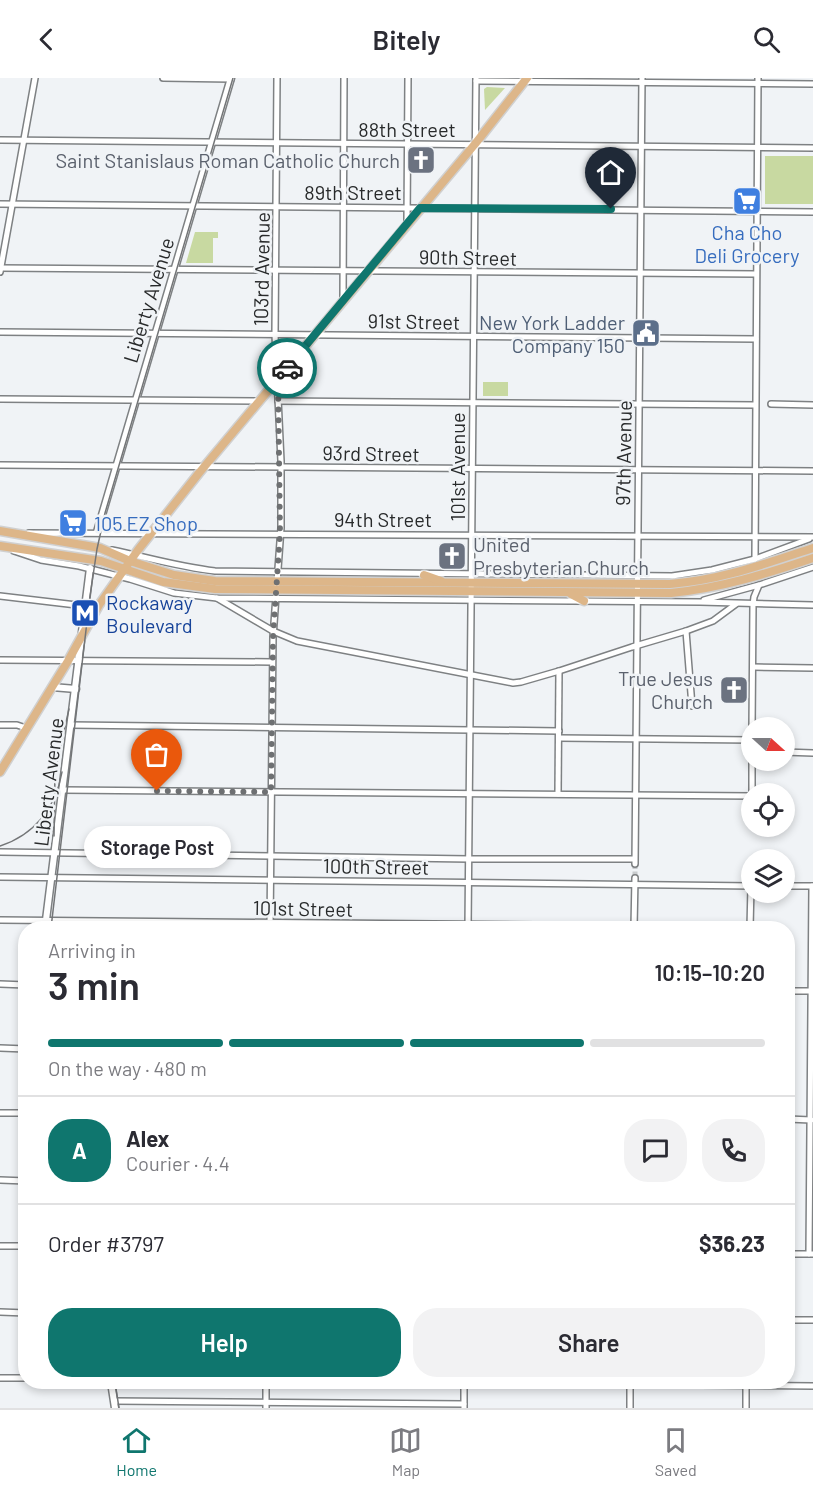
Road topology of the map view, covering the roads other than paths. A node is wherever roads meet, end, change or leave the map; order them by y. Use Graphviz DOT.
graph roads {
  1 [pos="35,78"];
  2 [pos="163,78"];
  3 [pos="231,78"];
  4 [pos="277,78"];
  5 [pos="344,78"];
  6 [pos="408,78"];
  7 [pos="476,80"];
  8 [pos="525,80"];
  9 [pos="642,80"];
  10 [pos="758,81"];
  11 [pos="813,84"];
  12 [pos="0,140"];
  13 [pos="24,140"];
  14 [pos="213,142"];
  15 [pos="277,143"];
  16 [pos="344,144"];
  17 [pos="407,144"];
  18 [pos="475,144"];
  19 [pos="642,146"];
  20 [pos="757,147"];
  21 [pos="813,148"];
  22 [pos="0,204"];
  23 [pos="13,204"];
  24 [pos="194,206"];
  25 [pos="277,206"];
  26 [pos="343,207"];
  27 [pos="407,208"];
  28 [pos="420,208"];
  29 [pos="474,208"];
  30 [pos="641,210"];
  31 [pos="757,211"];
  32 [pos="813,212"];
  33 [pos="407,224"];
  34 [pos="175,268"];
  35 [pos="0,269"];
  36 [pos="276,270"];
  37 [pos="342,271"];
  38 [pos="369,271"];
  39 [pos="474,272"];
  40 [pos="640,273"];
  41 [pos="756,274"];
  42 [pos="343,302"];
  43 [pos="0,333"];
  44 [pos="156,334"];
  45 [pos="275,334"];
  46 [pos="314,335"];
  47 [pos="473,337"];
  48 [pos="640,338"];
  49 [pos="756,339"];
  50 [pos="278,379"];
  51 [pos="0,399"];
  52 [pos="136,399"];
  53 [pos="259,401"];
  54 [pos="278,401"];
  55 [pos="473,403"];
  56 [pos="639,404"];
  57 [pos="771,404"];
  58 [pos="755,405"];
  59 [pos="813,405"];
  60 [pos="0,465"];
  61 [pos="117,466"];
  62 [pos="204,467"];
  63 [pos="281,467"];
  64 [pos="472,469"];
  65 [pos="638,470"];
  66 [pos="754,471"];
  67 [pos="813,471"];
  68 [pos="3,532"];
  69 [pos="97,532"];
  70 [pos="152,532"];
  71 [pos="280,534"];
  72 [pos="471,535"];
  73 [pos="637,537"];
  74 [pos="813,537"];
  75 [pos="754,538"];
  76 [pos="0,546"];
  77 [pos="813,548"];
  78 [pos="813,558"];
  79 [pos="755,559"];
  80 [pos="130,561"];
  81 [pos="813,567"];
  82 [pos="90,568"];
  83 [pos="424,575"];
  84 [pos="118,576"];
  85 [pos="447,583"];
  86 [pos="759,585"];
  87 [pos="277,586"];
  88 [pos="471,588"];
  89 [pos="637,589"];
  90 [pos="568,593"];
  91 [pos="0,596"];
  92 [pos="217,598"];
  93 [pos="584,602"];
  94 [pos="700,602"];
  95 [pos="737,603"];
  96 [pos="753,605"];
  97 [pos="813,605"];
  98 [pos="85,606"];
  99 [pos="273,631"];
  100 [pos="686,631"];
  101 [pos="82,634"];
  102 [pos="637,645"];
  103 [pos="0,660"];
  104 [pos="68,661"];
  105 [pos="80,661"];
  106 [pos="272,662"];
  107 [pos="753,667"];
  108 [pos="813,668"];
  109 [pos="559,672"];
  110 [pos="471,676"];
  111 [pos="52,687"];
  112 [pos="76,689"];
  113 [pos="692,706"];
  114 [pos="752,717"];
  115 [pos="0,725"];
  116 [pos="71,725"];
  117 [pos="272,727"];
  118 [pos="26,729"];
  119 [pos="470,729"];
  120 [pos="559,731"];
  121 [pos="559,738"];
  122 [pos="635,739"];
  123 [pos="741,740"];
  124 [pos="795,753"];
  125 [pos="813,753"];
  126 [pos="0,772"];
  127 [pos="63,790"];
  128 [pos="271,792"];
  129 [pos="470,794"];
  130 [pos="558,794"];
  131 [pos="634,795"];
  132 [pos="741,795"];
  133 [pos="0,852"];
  134 [pos="56,853"];
  135 [pos="271,856"];
  136 [pos="469,859"];
  137 [pos="53,877"];
  138 [pos="0,878"];
  139 [pos="270,880"];
  140 [pos="635,881"];
  141 [pos="469,882"];
  142 [pos="741,886"];
  143 [pos="795,886"];
  144 [pos="812,886"];
  145 [pos="751,903"];
  146 [pos="0,920"];
  147 [pos="46,920"];
  148 [pos="83,921"];
  149 [pos="270,921"];
  150 [pos="468,921"];
  151 [pos="634,921"];
  152 [pos="750,921"];
  153 [pos="0,984"];
  154 [pos="18,985"];
  155 [pos="795,991"];
  156 [pos="812,991"];
  157 [pos="0,1048"];
  158 [pos="18,1049"];
  159 [pos="0,1113"];
  160 [pos="18,1113"];
  161 [pos="795,1119"];
  162 [pos="812,1120"];
  163 [pos="0,1180"];
  164 [pos="18,1181"];
  165 [pos="0,1246"];
  166 [pos="18,1246"];
  167 [pos="795,1254"];
  168 [pos="811,1254"];
  169 [pos="0,1312"];
  170 [pos="18,1312"];
  171 [pos="795,1320"];
  172 [pos="813,1320"];
  173 [pos="0,1378"];
  174 [pos="18,1378"];
  175 [pos="795,1385"];
  176 [pos="813,1386"];
  177 [pos="112,1389"];
  178 [pos="266,1389"];
  179 [pos="464,1389"];
  180 [pos="630,1389"];
  181 [pos="746,1389"];
  182 [pos="115,1405"];
  183 [pos="266,1405"];
  184 [pos="464,1406"];
  185 [pos="630,1408"];
  186 [pos="746,1408"];
  1 -- 13 [label="street"];
  2 -- 3 [label="street"];
  3 -- 14 [label="street, Liberty Avenue"];
  4 -- 15 [label="street, 103rd Avenue"];
  5 -- 16 [label="street"];
  6 -- 17 [label="street"];
  7 -- 8 [label="street"];
  7 -- 18 [label="street, 101st Avenue"];
  8 -- 9 [label="street"];
  8 -- 18 [label="main road"];
  9 -- 10 [label="street"];
  9 -- 19 [label="street, 97th Avenue"];
  10 -- 11 [label="street"];
  10 -- 20 [label="street"];
  12 -- 13 [label="street, 88th Street"];
  13 -- 14 [label="street, 88th Street"];
  13 -- 23 [label="street"];
  14 -- 15 [label="street, 88th Street"];
  14 -- 24 [label="street, Liberty Avenue"];
  15 -- 16 [label="street, 88th Street"];
  15 -- 25 [label="street, 103rd Avenue"];
  16 -- 17 [label="street, 88th Street"];
  16 -- 26 [label="street"];
  17 -- 18 [label="street, 88th Street"];
  17 -- 27 [label="street"];
  18 -- 19 [label="street, 88th Street"];
  18 -- 28 [label="main road"];
  18 -- 29 [label="street, 101st Avenue"];
  19 -- 20 [label="street, 88th Street"];
  19 -- 30 [label="street, 97th Avenue"];
  20 -- 21 [label="street, 88th Street"];
  20 -- 31 [label="street"];
  22 -- 23 [label="street, 89th Street"];
  23 -- 24 [label="street, 89th Street"];
  23 -- 35 [label="street"];
  24 -- 25 [label="street, 89th Street"];
  24 -- 34 [label="street, Liberty Avenue"];
  25 -- 26 [label="street, 89th Street"];
  25 -- 36 [label="street, 103rd Avenue"];
  26 -- 27 [label="street, 89th Street"];
  26 -- 37 [label="street"];
  27 -- 28 [label="street, 89th Street"];
  27 -- 33 [label="street"];
  28 -- 29 [label="street, 89th Street"];
  28 -- 33 [label="main road"];
  29 -- 30 [label="street, 89th Street"];
  29 -- 39 [label="street, 101st Avenue"];
  30 -- 31 [label="street, 89th Street"];
  30 -- 40 [label="street, 97th Avenue"];
  31 -- 32 [label="street, 89th Street"];
  31 -- 41 [label="street"];
  33 -- 38 [label="main road"];
  34 -- 35 [label="street, 90th Street"];
  34 -- 36 [label="street, 90th Street"];
  34 -- 44 [label="street, Liberty Avenue"];
  36 -- 37 [label="street, 90th Street"];
  36 -- 45 [label="street, 103rd Avenue"];
  37 -- 38 [label="street, 90th Street"];
  37 -- 42 [label="street"];
  38 -- 39 [label="street, 90th Street"];
  38 -- 42 [label="main road"];
  39 -- 40 [label="street, 90th Street"];
  39 -- 47 [label="street, 101st Avenue"];
  40 -- 41 [label="street, 90th Street"];
  40 -- 48 [label="street, 97th Avenue"];
  41 -- 49 [label="street"];
  42 -- 46 [label="main road"];
  43 -- 44 [label="street, 91st Street"];
  44 -- 45 [label="street, 91st Street"];
  44 -- 52 [label="street, Liberty Avenue"];
  45 -- 46 [label="street, 91st Street"];
  45 -- 50 [label="street, 103rd Avenue"];
  46 -- 47 [label="street, 91st Street"];
  46 -- 50 [label="main road"];
  47 -- 48 [label="street, 91st Street"];
  47 -- 55 [label="street, 101st Avenue"];
  48 -- 49 [label="street, 91st Street"];
  48 -- 56 [label="street, 97th Avenue"];
  49 -- 58 [label="street"];
  50 -- 53 [label="main road"];
  50 -- 54 [label="street, 103rd Avenue"];
  51 -- 52 [label="street"];
  52 -- 53 [label="street"];
  52 -- 61 [label="street, Liberty Avenue"];
  53 -- 62 [label="main road"];
  54 -- 55 [label="street"];
  54 -- 63 [label="street, 103rd Avenue"];
  55 -- 56 [label="street"];
  55 -- 64 [label="street, 101st Avenue"];
  56 -- 58 [label="street"];
  56 -- 65 [label="street, 97th Avenue"];
  57 -- 59 [label="street"];
  58 -- 66 [label="street"];
  60 -- 61 [label="street, 93rd Street"];
  61 -- 62 [label="street, 93rd Street"];
  61 -- 69 [label="street, Liberty Avenue"];
  62 -- 63 [label="street, 93rd Street"];
  62 -- 70 [label="main road"];
  63 -- 64 [label="street, 93rd Street"];
  63 -- 71 [label="street, 103rd Avenue"];
  64 -- 65 [label="street, 93rd Street"];
  64 -- 72 [label="street, 101st Avenue"];
  65 -- 66 [label="street, 93rd Street"];
  65 -- 73 [label="street, 97th Avenue"];
  66 -- 67 [label="street, 93rd Street"];
  66 -- 75 [label="street"];
  68 -- 69 [label="street, 94th Street"];
  68 -- 80 [label="main road"];
  69 -- 70 [label="street, 94th Street"];
  70 -- 71 [label="street, 94th Street"];
  70 -- 80 [label="main road"];
  71 -- 72 [label="street, 94th Street"];
  71 -- 87 [label="street, 103rd Avenue"];
  72 -- 73 [label="street, 94th Street"];
  72 -- 88 [label="street, 101st Avenue"];
  73 -- 75 [label="street, 94th Street"];
  73 -- 89 [label="street, 97th Avenue"];
  74 -- 75 [label="street, 94th Street"];
  74 -- 79 [label="street"];
  75 -- 79 [label="street"];
  76 -- 80 [label="main road"];
  76 -- 82 [label="street"];
  77 -- 89 [label="main road"];
  78 -- 89 [label="main road"];
  79 -- 89 [label="street"];
  80 -- 84 [label="main road"];
  80 -- 87 [label="street"];
  80 -- 87 [label="main road"];
  81 -- 86 [label="street"];
  82 -- 84 [label="street"];
  82 -- 98 [label="street, Liberty Avenue"];
  83 -- 85 [label="main road"];
  83 -- 87 [label="street"];
  83 -- 88 [label="street"];
  84 -- 92 [label="street"];
  84 -- 101 [label="main road"];
  85 -- 87 [label="main road"];
  85 -- 88 [label="main road"];
  86 -- 94 [label="street"];
  86 -- 96 [label="street"];
  87 -- 88 [label="main road"];
  87 -- 92 [label="street"];
  87 -- 99 [label="street, 103rd Avenue"];
  88 -- 89 [label="main road"];
  88 -- 90 [label="main road"];
  88 -- 93 [label="street"];
  88 -- 110 [label="street, 101st Avenue"];
  89 -- 90 [label="main road"];
  89 -- 93 [label="street"];
  89 -- 94 [label="street"];
  89 -- 102 [label="street, 97th Avenue"];
  90 -- 93 [label="main road"];
  91 -- 98 [label="street"];
  92 -- 99 [label="street"];
  94 -- 95 [label="street"];
  95 -- 96 [label="street"];
  95 -- 100 [label="street"];
  96 -- 97 [label="street"];
  96 -- 107 [label="street"];
  98 -- 101 [label="street, Liberty Avenue"];
  99 -- 106 [label="street, 103rd Avenue"];
  99 -- 110 [label="street"];
  100 -- 102 [label="street"];
  100 -- 113 [label="street"];
  101 -- 104 [label="main road"];
  101 -- 105 [label="street, Liberty Avenue"];
  102 -- 109 [label="street"];
  102 -- 122 [label="street, 97th Avenue"];
  103 -- 104 [label="street"];
  104 -- 105 [label="street"];
  104 -- 111 [label="main road"];
  105 -- 106 [label="street"];
  105 -- 112 [label="street, Liberty Avenue"];
  106 -- 117 [label="street, 103rd Avenue"];
  107 -- 108 [label="street"];
  107 -- 114 [label="street"];
  109 -- 110 [label="street"];
  109 -- 120 [label="street"];
  110 -- 119 [label="street, 101st Avenue"];
  111 -- 112 [label="street"];
  111 -- 118 [label="main road"];
  112 -- 116 [label="street, Liberty Avenue"];
  115 -- 118 [label="street"];
  116 -- 117 [label="street"];
  116 -- 127 [label="street, Liberty Avenue"];
  117 -- 119 [label="street"];
  117 -- 128 [label="street, 103rd Avenue"];
  118 -- 126 [label="main road"];
  119 -- 120 [label="street"];
  119 -- 129 [label="street, 101st Avenue"];
  120 -- 121 [label="street"];
  121 -- 122 [label="street"];
  121 -- 130 [label="street"];
  122 -- 123 [label="street"];
  122 -- 131 [label="street, 97th Avenue"];
  124 -- 125 [label="street"];
  127 -- 128 [label="street"];
  127 -- 134 [label="street, Liberty Avenue"];
  128 -- 129 [label="street"];
  128 -- 135 [label="street, 103rd Avenue"];
  129 -- 130 [label="street"];
  129 -- 136 [label="street, 101st Avenue"];
  130 -- 131 [label="street"];
  131 -- 132 [label="street"];
  131 -- 136 [label="street, 97th Avenue"];
  133 -- 134 [label="street"];
  134 -- 135 [label="street"];
  134 -- 137 [label="street, Liberty Avenue"];
  135 -- 136 [label="street"];
  135 -- 139 [label="street, 103rd Avenue"];
  136 -- 141 [label="street, 101st Avenue"];
  137 -- 138 [label="street, 100th Street"];
  137 -- 139 [label="street, 100th Street"];
  137 -- 147 [label="street, Liberty Avenue"];
  139 -- 141 [label="street, 100th Street"];
  139 -- 149 [label="street, 103rd Avenue"];
  140 -- 141 [label="street, 100th Street"];
  140 -- 142 [label="street, 100th Street"];
  140 -- 151 [label="street"];
  141 -- 150 [label="street, 101st Avenue"];
  143 -- 144 [label="street"];
  144 -- 156 [label="street"];
  145 -- 152 [label="street"];
  146 -- 147 [label="street, 101st Street"];
  147 -- 148 [label="street, 101st Street"];
  153 -- 154 [label="street"];
  155 -- 156 [label="street"];
  156 -- 162 [label="street"];
  157 -- 158 [label="street"];
  159 -- 160 [label="street"];
  161 -- 162 [label="street"];
  162 -- 168 [label="street"];
  163 -- 164 [label="street"];
  165 -- 166 [label="street"];
  167 -- 168 [label="street"];
  169 -- 170 [label="street"];
  171 -- 172 [label="street"];
  173 -- 174 [label="street"];
  175 -- 176 [label="street"];
  177 -- 182 [label="street"];
  178 -- 183 [label="street"];
  179 -- 184 [label="street"];
  180 -- 185 [label="street"];
  181 -- 186 [label="street"];
  182 -- 183 [label="street"];
  183 -- 184 [label="street"];
}
